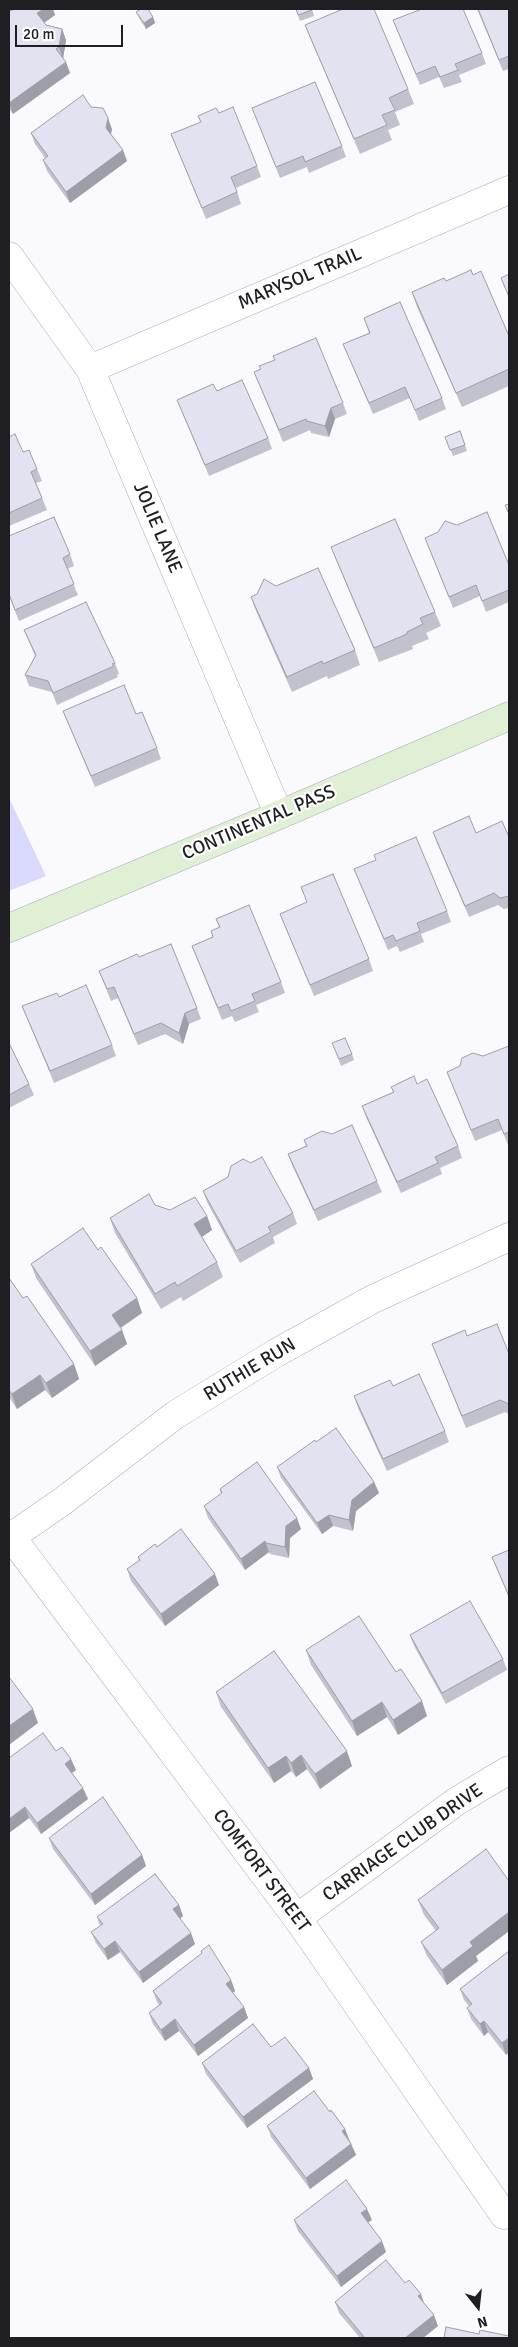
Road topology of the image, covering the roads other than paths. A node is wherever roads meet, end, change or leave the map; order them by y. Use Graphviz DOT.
graph roads {
  1 [pos="509,190"];
  2 [pos="9,256"];
  3 [pos="90,369"];
  4 [pos="509,716"];
  5 [pos="279,815"];
  6 [pos="9,928"];
  7 [pos="509,1237"];
  8 [pos="10,1536"];
  9 [pos="509,1770"];
  10 [pos="297,1918"];
  11 [pos="504,2215"];
  1 -- 3 [label="street, MARYSOL TRAIL"];
  2 -- 3 [label="street, JOLIE LANE"];
  3 -- 5 [label="street, JOLIE LANE"];
  4 -- 5 [label="street, CONTINENTAL PASS"];
  5 -- 6 [label="street, CONTINENTAL PASS"];
  7 -- 8 [label="street, RUTHIE RUN"];
  8 -- 10 [label="street, COMFORT STREET"];
  9 -- 10 [label="street, CARRIAGE CLUB DRIVE"];
  10 -- 11 [label="street, COMFORT STREET"];
}
